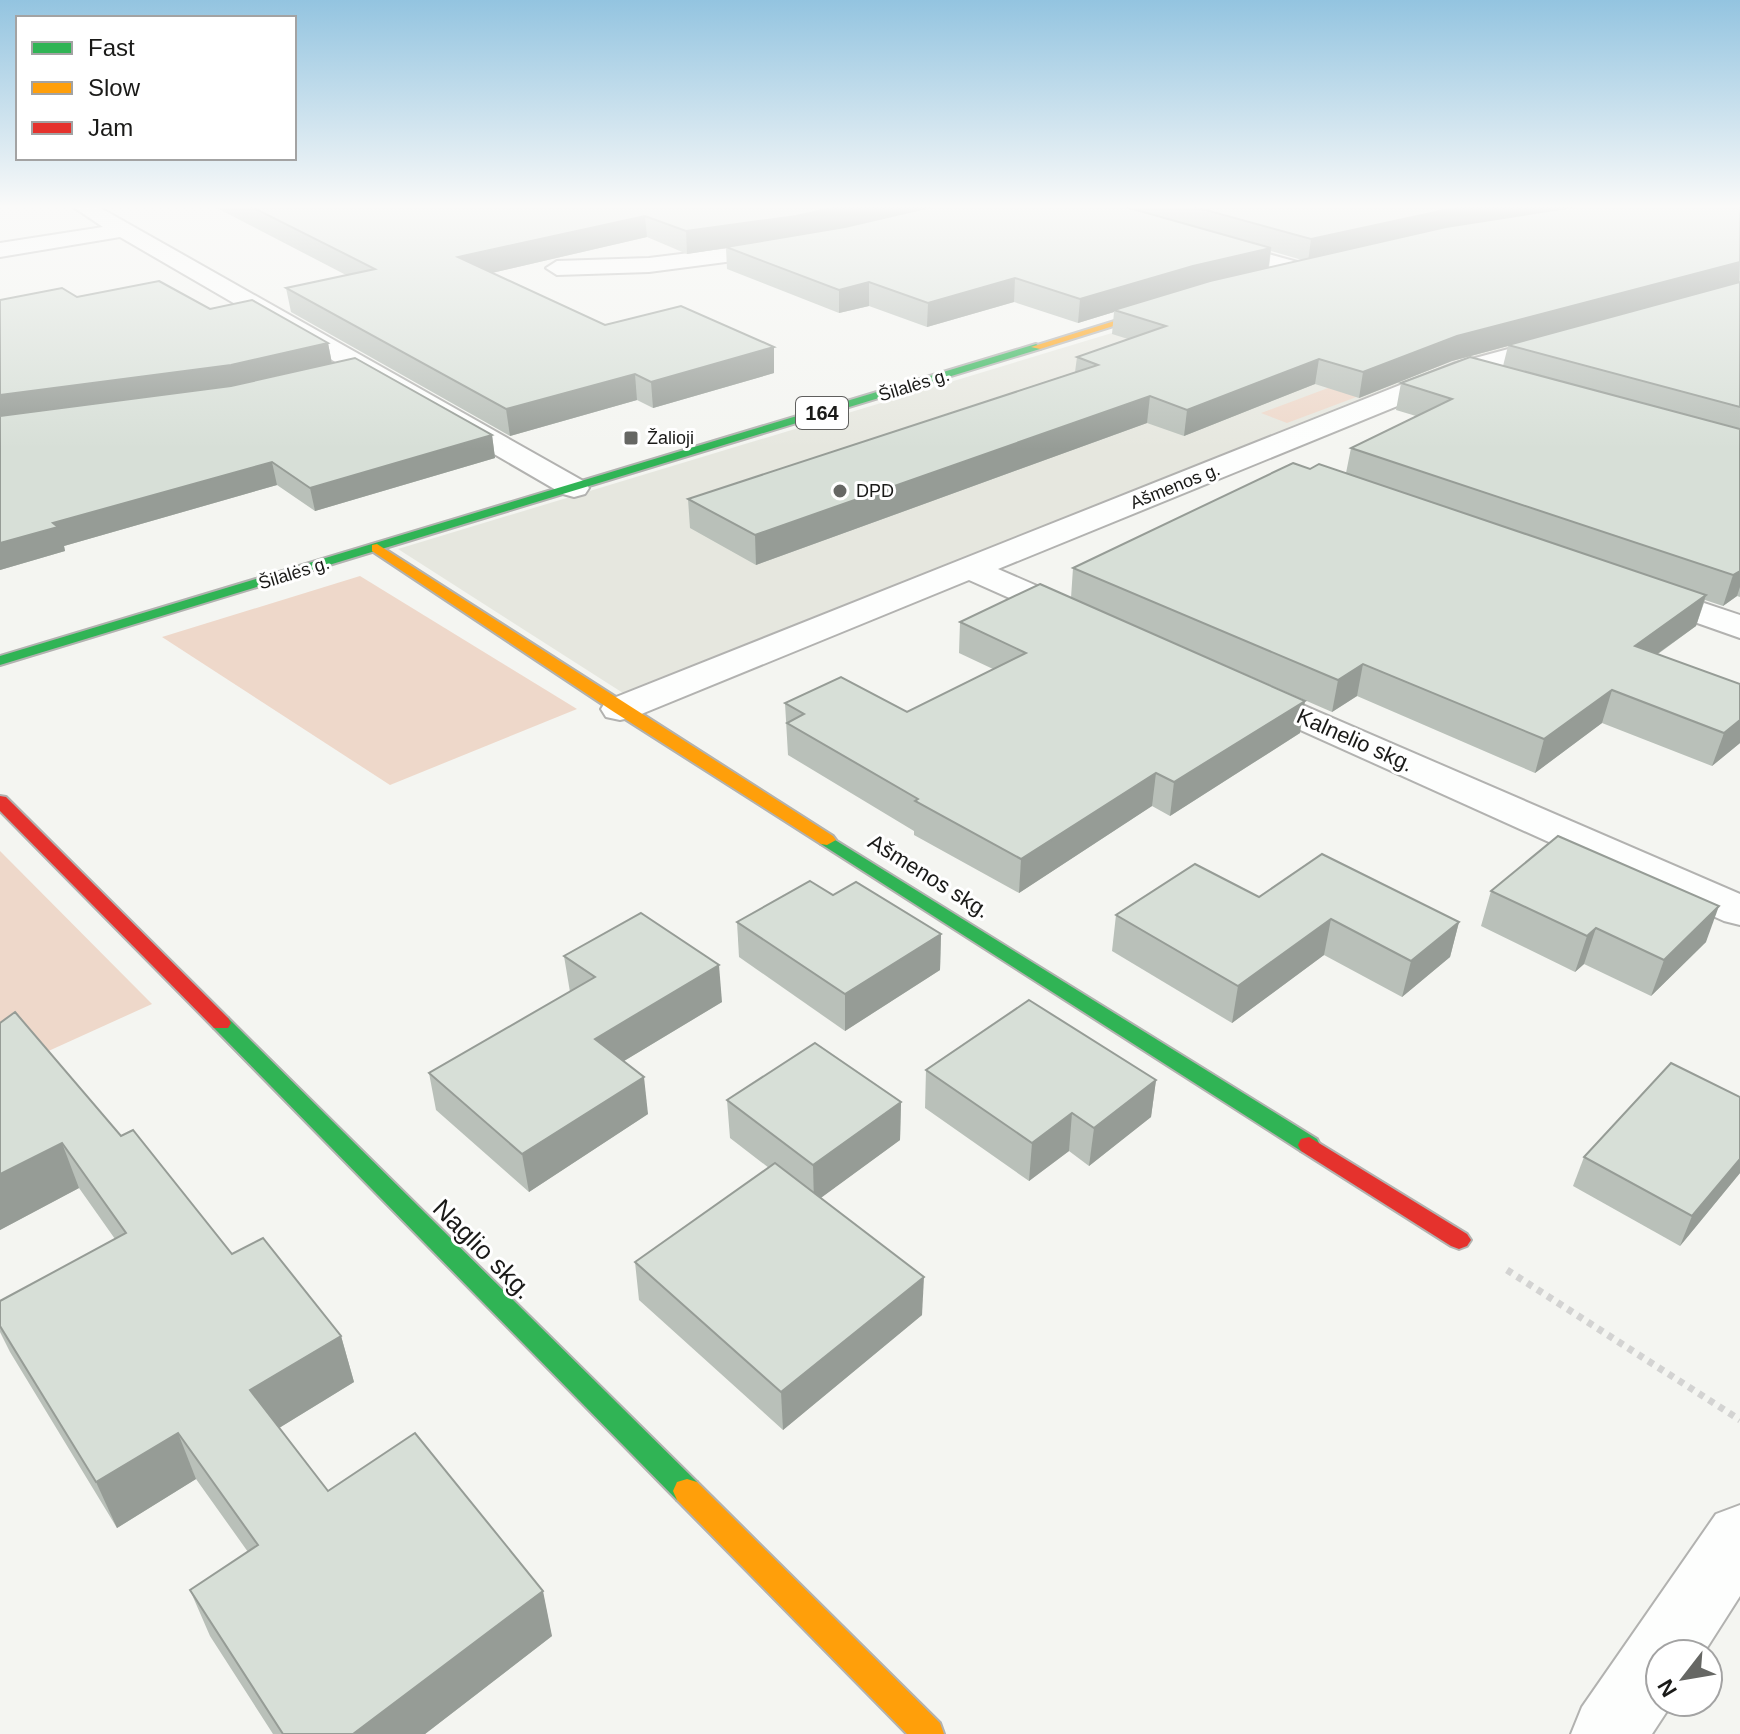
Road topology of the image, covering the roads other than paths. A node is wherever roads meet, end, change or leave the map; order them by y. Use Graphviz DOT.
graph roads {
  1 [pos="220,287"];
  2 [pos="1184,302"];
  3 [pos="1590,335"];
  4 [pos="359,368"];
  5 [pos="1462,370"];
  6 [pos="329,375"];
  7 [pos="1506,383"];
  8 [pos="1249,456"];
  9 [pos="1294,471"];
  10 [pos="574,488"];
  11 [pos="377,548"];
  12 [pos="971,569"];
  13 [pos="1621,585"];
  14 [pos="1740,627"];
  15 [pos="1116,633"];
  16 [pos="0,661"];
  17 [pos="1218,679"];
  18 [pos="620,709"];
  19 [pos="0,801"];
  20 [pos="1740,911"];
  21 [pos="1459,1240"];
  22 [pos="1740,1536"];
  23 [pos="1672,1638"];
  24 [pos="1644,1681"];
  25 [pos="929,1734"];
  26 [pos="1609,1734"];
  1 -- 4 [label="street"];
  2 -- 10 [label="street, Šilalės g. / 164"];
  3 -- 5 [label="street, Ašmenos g."];
  4 -- 6 [label="street"];
  4 -- 10 [label="street"];
  5 -- 7 [label="street"];
  5 -- 8 [label="street, Ašmenos g."];
  8 -- 9 [label="street"];
  8 -- 12 [label="street, Ašmenos g."];
  10 -- 11 [label="street, Šilalės g. / 164"];
  11 -- 16 [label="street, Šilalės g. / 164"];
  11 -- 18 [label="street, Ašmenos skg."];
  12 -- 15 [label="street"];
  12 -- 18 [label="street, Ašmenos g."];
  13 -- 14 [label="street"];
  17 -- 20 [label="street, Kalnelio skg."];
  18 -- 21 [label="street, Ašmenos skg."];
  19 -- 25 [label="street, Naglio skg."];
  22 -- 23 [label="street"];
  24 -- 26 [label="street"];
}
